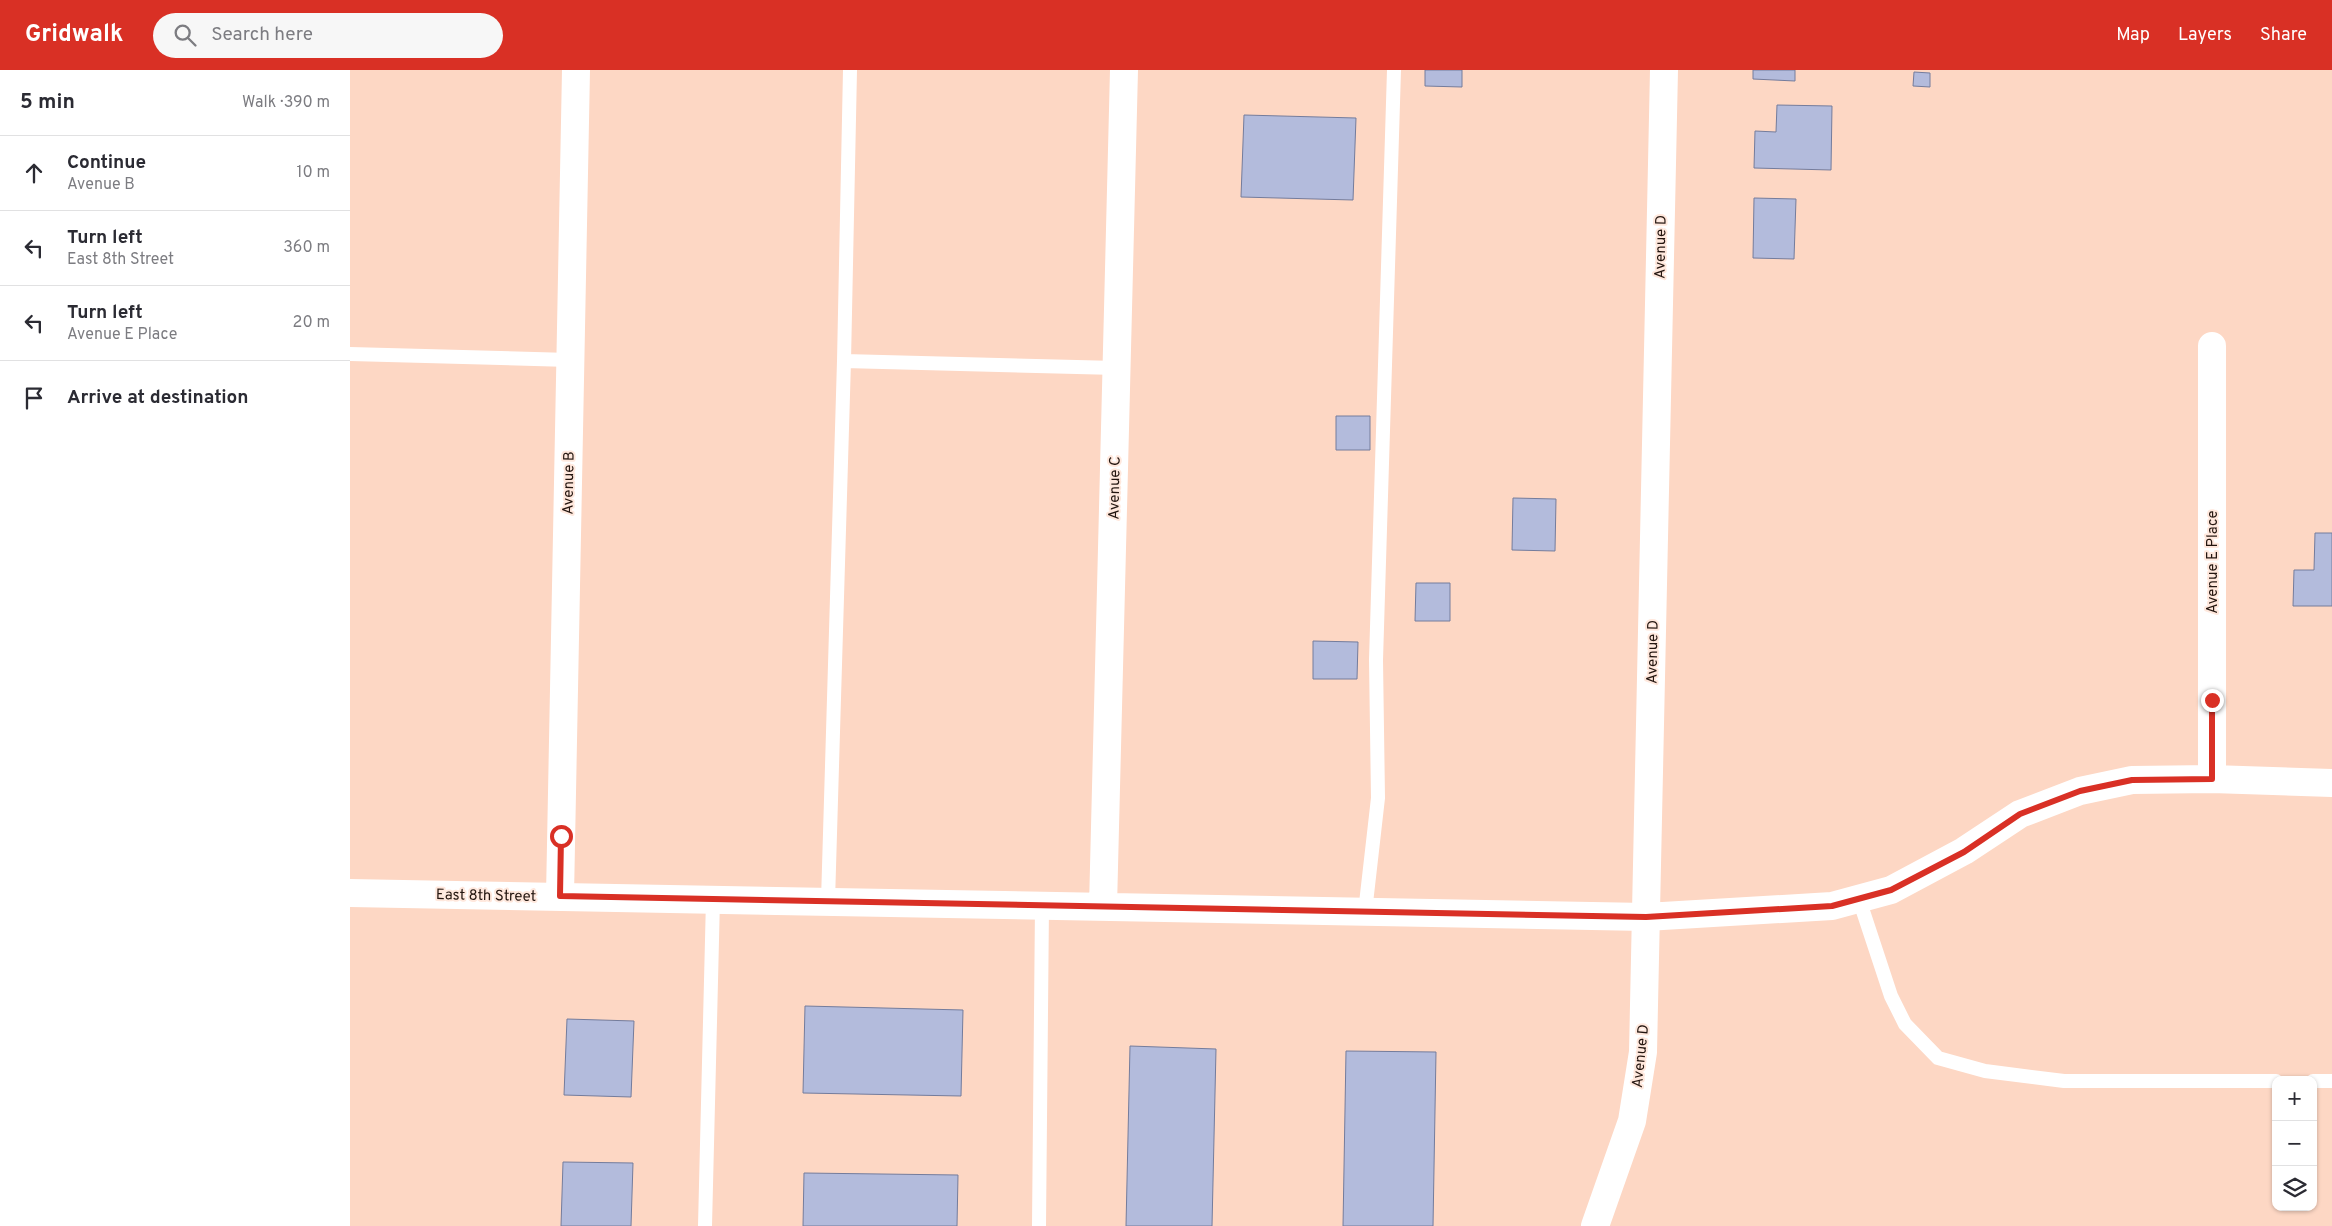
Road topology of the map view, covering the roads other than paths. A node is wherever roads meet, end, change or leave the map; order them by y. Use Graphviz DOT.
graph roads {
  1 [pos="576,70"];
  2 [pos="850,70"];
  3 [pos="1124,70"];
  4 [pos="1394,70"];
  5 [pos="1664,70"];
  6 [pos="2212,346"];
  7 [pos="350,354"];
  8 [pos="570,360"];
  9 [pos="844,361"];
  10 [pos="1117,368"];
  11 [pos="2212,779"];
  12 [pos="2332,782"];
  13 [pos="350,893"];
  14 [pos="560,896"];
  15 [pos="713,899"];
  16 [pos="1859,899"];
  17 [pos="828,901"];
  18 [pos="1042,905"];
  19 [pos="1103,907"];
  20 [pos="1365,912"];
  21 [pos="1646,917"];
  22 [pos="2272,1081"];
  23 [pos="2317,1081"];
  24 [pos="2332,1081"];
  25 [pos="705,1226"];
  26 [pos="1039,1226"];
  27 [pos="1595,1226"];
  1 -- 8 [label="street, Avenue B"];
  2 -- 9 [label="lane"];
  3 -- 10 [label="street, Avenue C"];
  4 -- 20 [label="lane"];
  5 -- 21 [label="street, Avenue D"];
  6 -- 11 [label="street, Avenue E Place"];
  7 -- 8 [label="lane"];
  8 -- 14 [label="street, Avenue B"];
  9 -- 10 [label="lane"];
  9 -- 17 [label="lane"];
  10 -- 19 [label="street, Avenue C"];
  11 -- 12 [label="street, East 8th Street"];
  11 -- 16 [label="street, East 8th Street"];
  13 -- 14 [label="street, East 8th Street"];
  14 -- 15 [label="street, East 8th Street"];
  15 -- 17 [label="street, East 8th Street"];
  15 -- 25 [label="lane"];
  16 -- 21 [label="street, East 8th Street"];
  16 -- 22 [label="lane"];
  17 -- 18 [label="street, East 8th Street"];
  18 -- 19 [label="street, East 8th Street"];
  18 -- 26 [label="lane"];
  19 -- 20 [label="street, East 8th Street"];
  20 -- 21 [label="street, East 8th Street"];
  21 -- 27 [label="street, Avenue D"];
  23 -- 24 [label="lane"];
}
